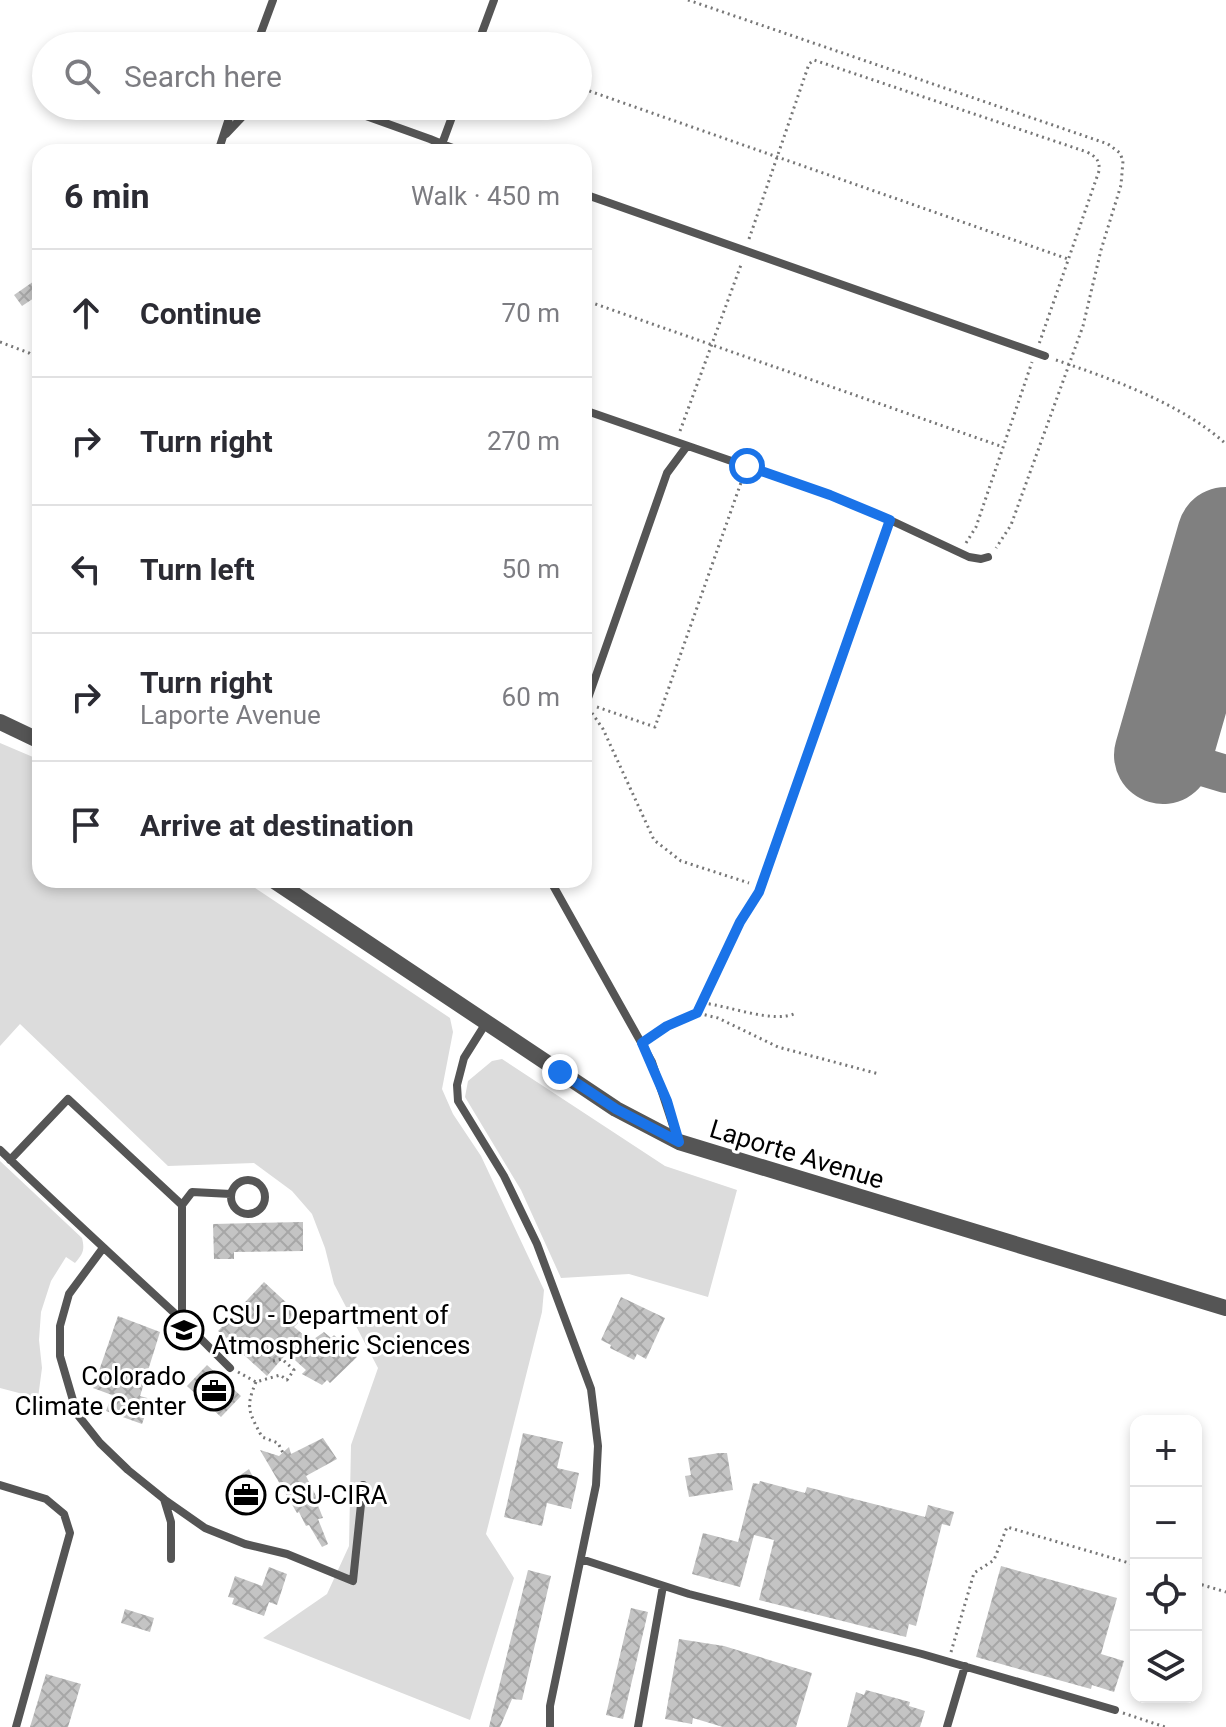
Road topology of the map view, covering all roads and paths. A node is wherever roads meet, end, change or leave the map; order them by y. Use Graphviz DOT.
graph roads {
  1 [pos="273,0"];
  2 [pos="494,0"];
  3 [pos="688,0"];
  4 [pos="261,32"];
  5 [pos="482,32"];
  6 [pos="592,92"];
  7 [pos="228,120"];
  8 [pos="239,120"];
  9 [pos="372,120"];
  10 [pos="451,120"];
  11 [pos="223,137"];
  12 [pos="221,144"];
  13 [pos="430,144"];
  14 [pos="442,144"];
  15 [pos="777,157"];
  16 [pos="592,197"];
  17 [pos="745,251"];
  18 [pos="1068,259"];
  19 [pos="592,303"];
  20 [pos="0,342"];
  21 [pos="713,345"];
  22 [pos="32,355"];
  23 [pos="1040,355"];
  24 [pos="1070,365"];
  25 [pos="592,413"];
  26 [pos="675,442"];
  27 [pos="1226,444"];
  28 [pos="687,446"];
  29 [pos="1003,447"];
  30 [pos="747,466"];
  31 [pos="890,520"];
  32 [pos="959,552"];
  33 [pos="988,557"];
  34 [pos="592,687"];
  35 [pos="592,706"];
  36 [pos="592,713"];
  37 [pos="0,722"];
  38 [pos="32,737"];
  39 [pos="285,888"];
  40 [pos="555,888"];
  41 [pos="760,890"];
  42 [pos="703,1003"];
  43 [pos="697,1013"];
  44 [pos="796,1013"];
  45 [pos="486,1023"];
  46 [pos="642,1043"];
  47 [pos="879,1074"];
  48 [pos="679,1142"];
  49 [pos="0,1150"];
  50 [pos="10,1160"];
  51 [pos="231,1194"];
  52 [pos="182,1205"];
  53 [pos="103,1248"];
  54 [pos="1226,1308"];
  55 [pos="182,1320"];
  56 [pos="273,1361"];
  57 [pos="230,1368"];
  58 [pos="256,1382"];
  59 [pos="283,1453"];
  60 [pos="0,1485"];
  61 [pos="363,1485"];
  62 [pos="164,1499"];
  63 [pos="171,1559"];
  64 [pos="581,1559"];
  65 [pos="1130,1563"];
  66 [pos="1202,1585"];
  67 [pos="663,1586"];
  68 [pos="1226,1592"];
  69 [pos="948,1661"];
  70 [pos="965,1666"];
  71 [pos="1115,1710"];
  72 [pos="16,1727"];
  73 [pos="550,1727"];
  74 [pos="638,1727"];
  75 [pos="947,1727"];
  76 [pos="1165,1727"];
  1 -- 4 [label="lane"];
  2 -- 5 [label="lane"];
  3 -- 24 [label="path"];
  6 -- 15 [label="path"];
  7 -- 11 [label="lane"];
  8 -- 11 [label="lane"];
  9 -- 13 [label="lane"];
  10 -- 14 [label="lane"];
  11 -- 12 [label="lane"];
  15 -- 17 [label="path"];
  15 -- 18 [label="path"];
  15 -- 18 [label="path"];
  16 -- 17 [label="lane"];
  17 -- 21 [label="path"];
  17 -- 23 [label="lane"];
  18 -- 23 [label="path"];
  19 -- 21 [label="path"];
  20 -- 22 [label="path"];
  21 -- 26 [label="path"];
  21 -- 29 [label="path"];
  23 -- 24 [label="path"];
  23 -- 29 [label="path"];
  24 -- 27 [label="path"];
  24 -- 33 [label="path"];
  25 -- 26 [label="lane"];
  26 -- 28 [label="lane"];
  28 -- 30 [label="lane"];
  28 -- 34 [label="lane"];
  29 -- 32 [label="path"];
  30 -- 31 [label="lane"];
  30 -- 35 [label="path"];
  31 -- 32 [label="lane"];
  31 -- 41 [label="lane"];
  32 -- 33 [label="lane"];
  36 -- 41 [label="path"];
  37 -- 38 [label="street"];
  39 -- 45 [label="street, Laporte Avenue"];
  40 -- 46 [label="lane"];
  41 -- 42 [label="path"];
  42 -- 43 [label="path"];
  42 -- 44 [label="path"];
  43 -- 46 [label="path"];
  43 -- 47 [label="path"];
  45 -- 48 [label="street, Laporte Avenue"];
  45 -- 64 [label="lane"];
  46 -- 48 [label="lane"];
  48 -- 54 [label="street, Laporte Avenue"];
  49 -- 50 [label="lane"];
  50 -- 52 [label="lane"];
  50 -- 53 [label="lane"];
  51 -- 51 [label="lane"];
  51 -- 52 [label="lane"];
  52 -- 55 [label="lane"];
  53 -- 55 [label="lane"];
  53 -- 62 [label="lane"];
  55 -- 57 [label="lane"];
  56 -- 58 [label="path"];
  57 -- 58 [label="path"];
  58 -- 59 [label="path"];
  60 -- 72 [label="lane"];
  61 -- 62 [label="lane"];
  62 -- 63 [label="lane"];
  64 -- 67 [label="lane"];
  64 -- 73 [label="lane"];
  65 -- 69 [label="path"];
  66 -- 68 [label="path"];
  67 -- 69 [label="lane"];
  67 -- 74 [label="lane"];
  69 -- 70 [label="lane"];
  70 -- 71 [label="lane"];
  70 -- 75 [label="lane"];
  71 -- 76 [label="path"];
}
